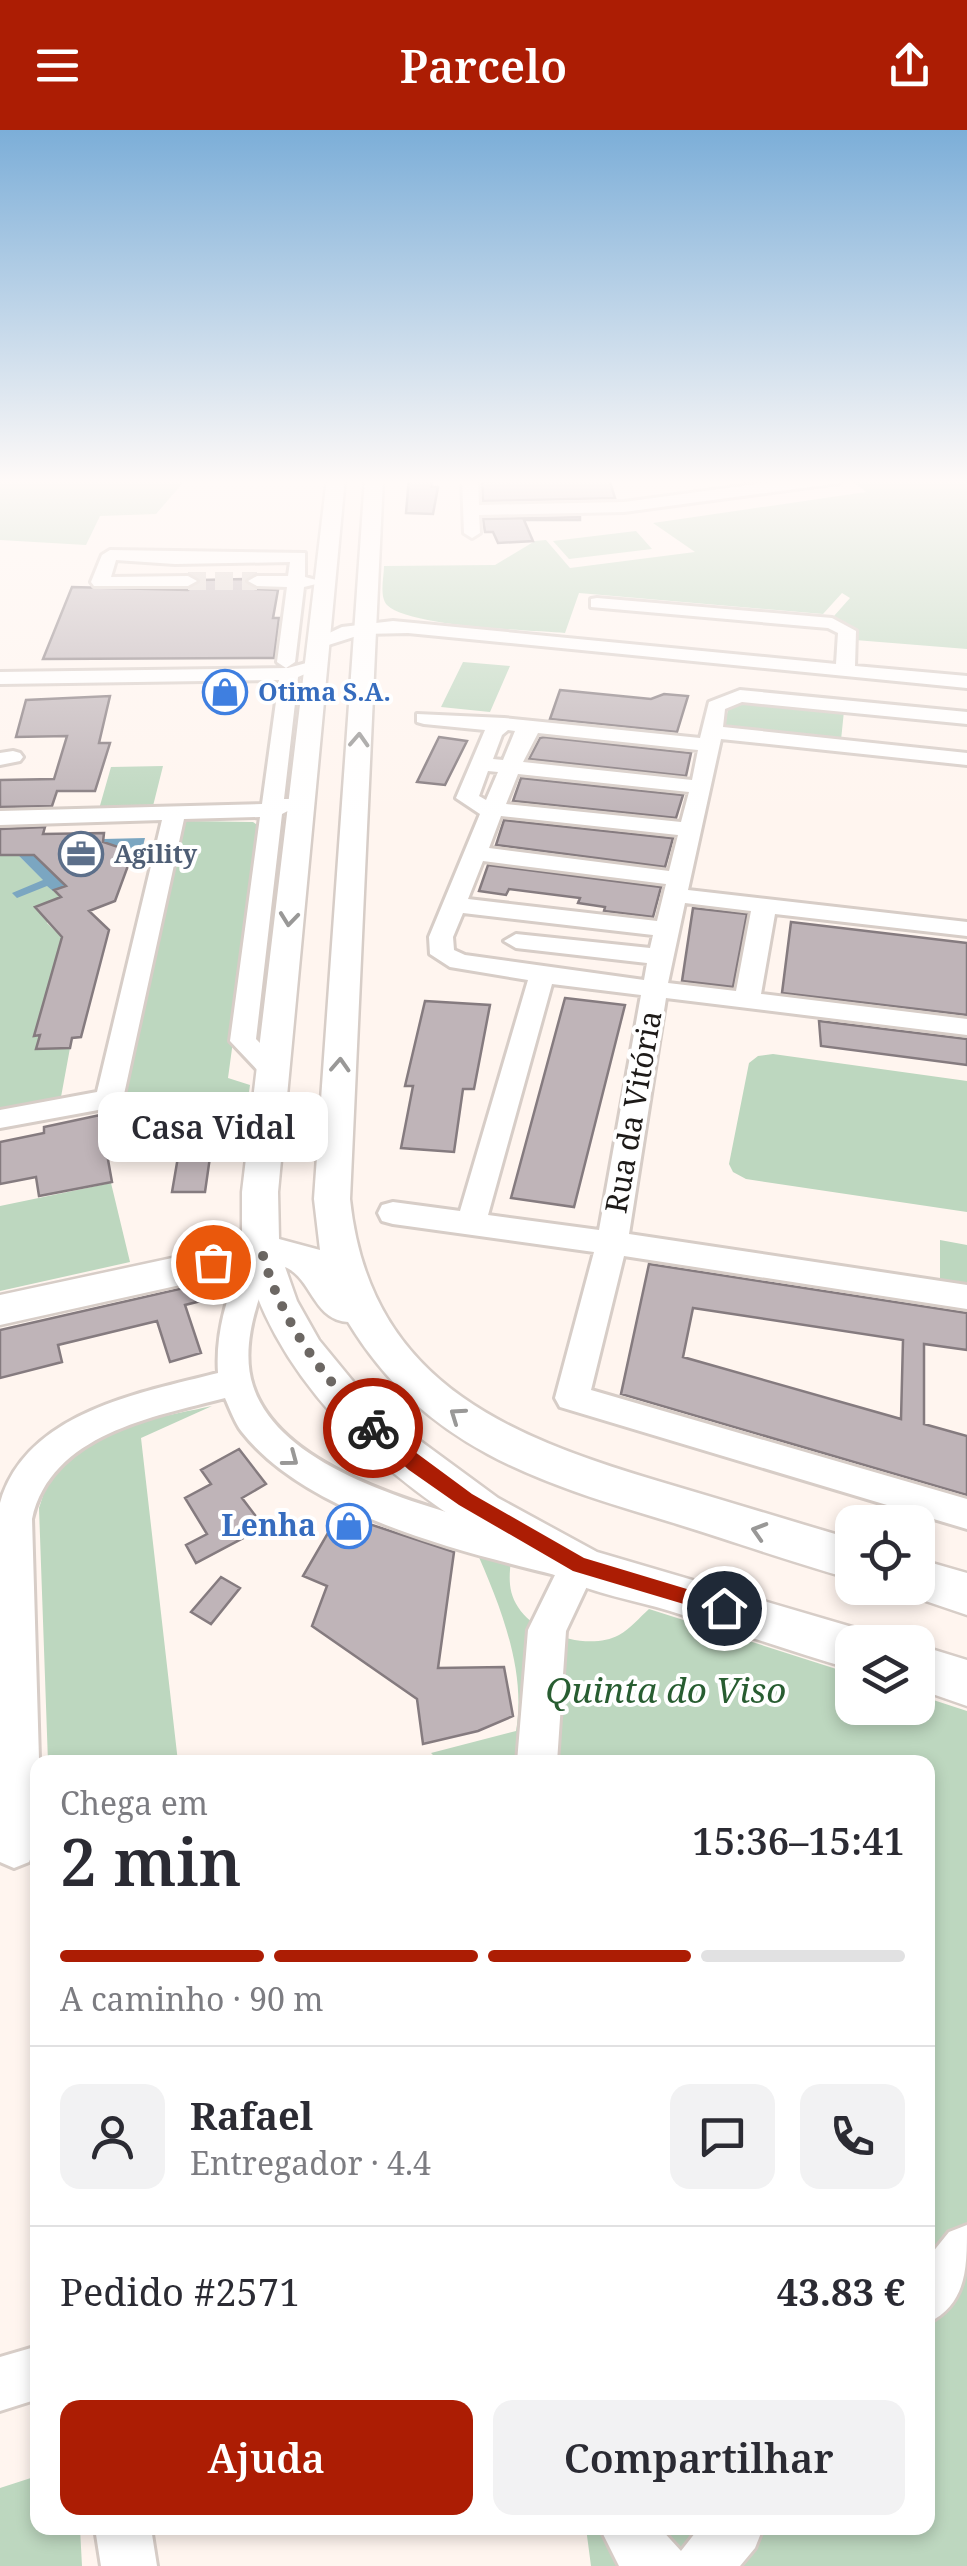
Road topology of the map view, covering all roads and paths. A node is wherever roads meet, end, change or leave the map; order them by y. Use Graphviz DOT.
graph roads {
  1 [pos="298,592"];
  2 [pos="298,592"];
  3 [pos="319,592"];
  4 [pos="368,592"];
  5 [pos="597,602"];
  6 [pos="367,604"];
  7 [pos="410,631"];
  8 [pos="309,640"];
  9 [pos="364,642"];
  10 [pos="845,671"];
  11 [pos="49,677"];
  12 [pos="0,678"];
  13 [pos="920,678"];
  14 [pos="967,682"];
  15 [pos="0,695"];
  16 [pos="857,708"];
  17 [pos="921,714"];
  18 [pos="424,718"];
  19 [pos="967,718"];
  20 [pos="502,725"];
  21 [pos="536,727"];
  22 [pos="712,739"];
  23 [pos="853,746"];
  24 [pos="967,759"];
  25 [pos="479,764"];
  26 [pos="509,767"];
  27 [pos="701,787"];
  28 [pos="286,805"];
  29 [pos="492,808"];
  30 [pos="174,814"];
  31 [pos="0,818"];
  32 [pos="690,830"];
  33 [pos="475,852"];
  34 [pos="295,862"];
  35 [pos="264,875"];
  36 [pos="676,887"];
  37 [pos="454,906"];
  38 [pos="764,906"];
  39 [pos="666,929"];
  40 [pos="967,929"];
  41 [pos="516,940"];
  42 [pos="660,957"];
  43 [pos="542,974"];
  44 [pos="655,988"];
  45 [pos="747,999"];
  46 [pos="967,1027"];
  47 [pos="274,1071"];
  48 [pos="0,1120"];
  49 [pos="393,1213"];
  50 [pos="471,1224"];
  51 [pos="612,1243"];
  52 [pos="262,1252"];
  53 [pos="967,1297"];
  54 [pos="0,1310"];
  55 [pos="388,1352"];
  56 [pos="235,1382"];
  57 [pos="967,1514"];
  58 [pos="835,1554"];
  59 [pos="579,1565"];
  60 [pos="935,1584"];
  61 [pos="967,1594"];
  62 [pos="835,1642"];
  63 [pos="935,1673"];
  64 [pos="967,1683"];
  65 [pos="538,1755"];
  66 [pos="17,1847"];
  67 [pos="967,2250"];
  68 [pos="935,2288"];
  69 [pos="30,2375"];
  70 [pos="0,2384"];
  71 [pos="125,2535"];
  72 [pos="619,2535"];
  73 [pos="632,2535"];
  74 [pos="729,2535"];
  75 [pos="128,2566"];
  76 [pos="622,2566"];
  77 [pos="660,2566"];
  78 [pos="703,2566"];
  1 -- 8 [label="street"];
  2 -- 8 [label="street"];
  3 -- 8 [label="main road"];
  4 -- 6 [label="main road"];
  5 -- 10 [label="street"];
  6 -- 7 [label="street"];
  6 -- 9 [label="main road"];
  7 -- 9 [label="street"];
  7 -- 9 [label="street"];
  7 -- 10 [label="street"];
  8 -- 9 [label="street"];
  8 -- 9 [label="street"];
  8 -- 11 [label="street"];
  8 -- 28 [label="main road"];
  55 -- 9 [label="main road, one-way"];
  10 -- 13 [label="street"];
  11 -- 12 [label="street"];
  11 -- 15 [label="street"];
  13 -- 14 [label="street"];
  13 -- 17 [label="street"];
  16 -- 17 [label="street"];
  16 -- 22 [label="street, Rua da Vitória"];
  16 -- 23 [label="street"];
  17 -- 19 [label="street"];
  18 -- 20 [label="street"];
  20 -- 21 [label="street"];
  20 -- 25 [label="street"];
  21 -- 22 [label="street"];
  21 -- 26 [label="street"];
  22 -- 23 [label="street"];
  22 -- 27 [label="street, Rua da Vitória"];
  23 -- 24 [label="street"];
  25 -- 26 [label="street"];
  25 -- 29 [label="street"];
  26 -- 27 [label="street"];
  26 -- 29 [label="street"];
  27 -- 32 [label="street, Rua da Vitória"];
  28 -- 30 [label="street"];
  28 -- 34 [label="main road"];
  28 -- 35 [label="street"];
  29 -- 32 [label="street"];
  29 -- 33 [label="street"];
  30 -- 31 [label="street"];
  30 -- 48 [label="street"];
  32 -- 36 [label="street, Rua da Vitória"];
  33 -- 36 [label="street"];
  33 -- 37 [label="street"];
  34 -- 35 [label="street"];
  34 -- 47 [label="main road, one-way"];
  35 -- 47 [label="street"];
  36 -- 38 [label="street"];
  36 -- 39 [label="street, Rua da Vitória"];
  37 -- 39 [label="street"];
  37 -- 43 [label="street"];
  38 -- 40 [label="street"];
  38 -- 45 [label="street"];
  39 -- 42 [label="street, Rua da Vitória"];
  41 -- 42 [label="street"];
  42 -- 44 [label="street, Rua da Vitória"];
  43 -- 44 [label="street"];
  43 -- 50 [label="street"];
  44 -- 45 [label="street"];
  44 -- 51 [label="street, Rua da Vitória"];
  45 -- 46 [label="street"];
  47 -- 52 [label="main road"];
  49 -- 50 [label="street"];
  50 -- 51 [label="street"];
  51 -- 53 [label="street, Rua da Vitória"];
  51 -- 57 [label="street"];
  52 -- 54 [label="main road"];
  52 -- 55 [label="main road"];
  52 -- 56 [label="street"];
  52 -- 59 [label="main road"];
  58 -- 55 [label="main road, one-way"];
  56 -- 59 [label="street, one-way"];
  56 -- 66 [label="street"];
  59 -- 62 [label="main road"];
  59 -- 65 [label="street"];
  60 -- 61 [label="main road"];
  63 -- 64 [label="main road"];
  67 -- 68 [label="street"];
  69 -- 70 [label="street"];
  71 -- 75 [label="street"];
  72 -- 76 [label="street"];
  73 -- 77 [label="street"];
  74 -- 78 [label="street"];
}
